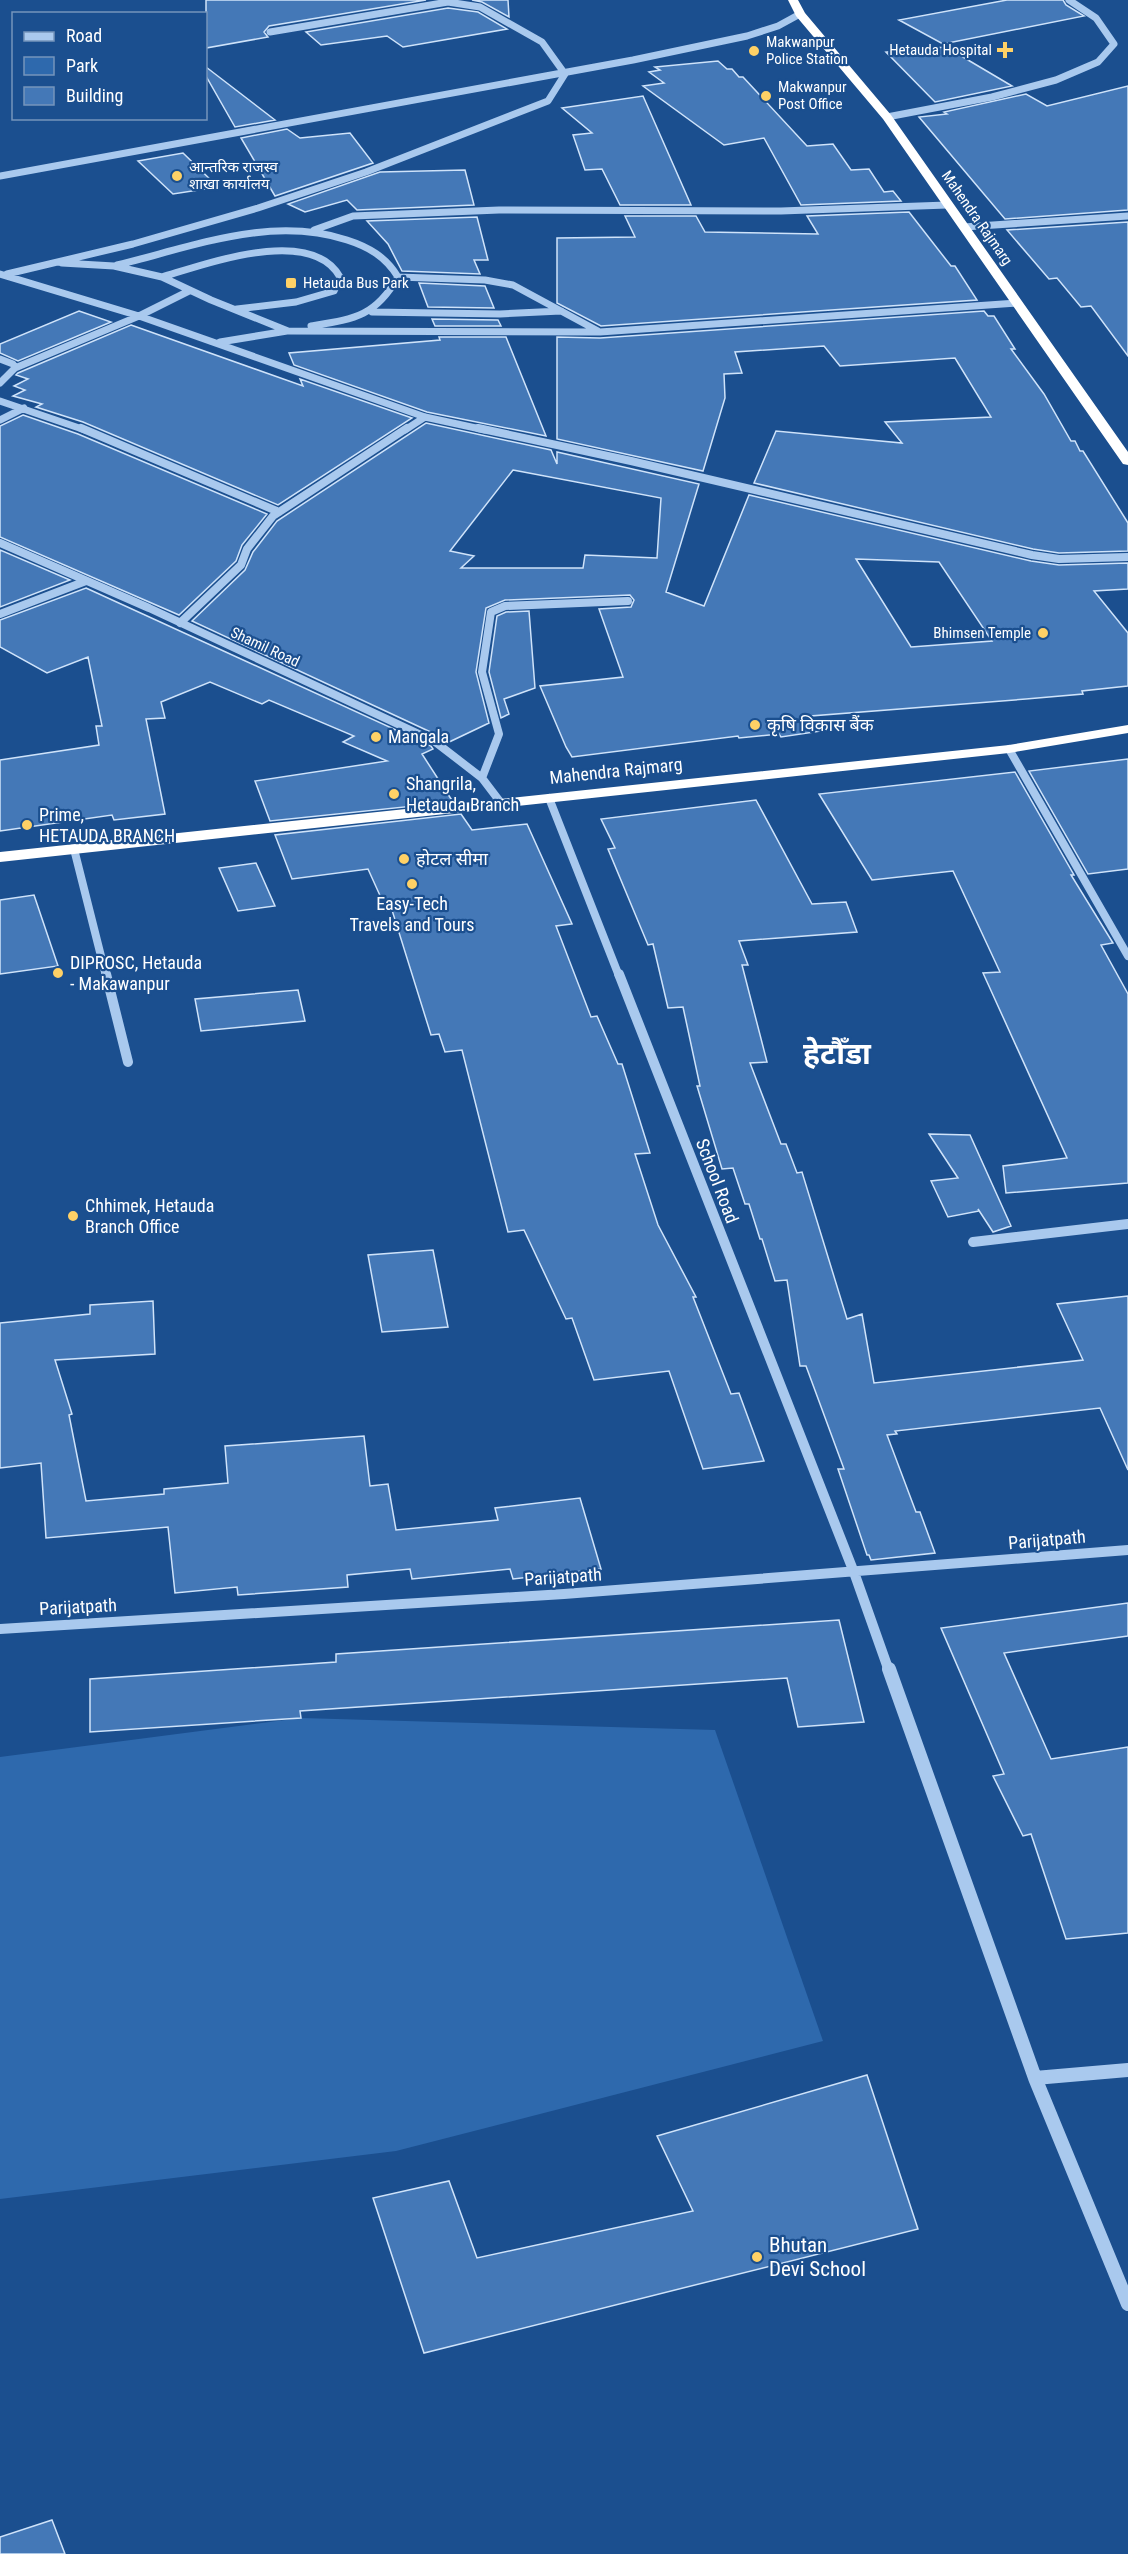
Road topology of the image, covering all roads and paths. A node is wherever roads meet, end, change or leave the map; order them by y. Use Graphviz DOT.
graph roads {
  1 [pos="793,0"];
  2 [pos="1069,0"];
  3 [pos="800,14"];
  4 [pos="270,32"];
  5 [pos="565,74"];
  6 [pos="887,117"];
  7 [pos="0,176"];
  8 [pos="947,205"];
  9 [pos="1128,216"];
  10 [pos="964,227"];
  11 [pos="314,230"];
  12 [pos="62,263"];
  13 [pos="114,266"];
  14 [pos="2,274"];
  15 [pos="398,277"];
  16 [pos="162,278"];
  17 [pos="189,291"];
  18 [pos="1017,303"];
  19 [pos="232,309"];
  20 [pos="563,311"];
  21 [pos="372,312"];
  22 [pos="139,316"];
  23 [pos="288,330"];
  24 [pos="600,332"];
  25 [pos="216,342"];
  26 [pos="0,359"];
  27 [pos="15,368"];
  28 [pos="0,383"];
  29 [pos="0,401"];
  30 [pos="24,408"];
  31 [pos="425,417"];
  32 [pos="0,420"];
  33 [pos="1128,461"];
  34 [pos="279,512"];
  35 [pos="0,543"];
  36 [pos="1128,557"];
  37 [pos="86,581"];
  38 [pos="628,601"];
  39 [pos="0,614"];
  40 [pos="180,623"];
  41 [pos="1128,729"];
  42 [pos="1009,749"];
  43 [pos="482,778"];
  44 [pos="549,798"];
  45 [pos="501,803"];
  46 [pos="74,849"];
  47 [pos="0,857"];
  48 [pos="1128,956"];
  49 [pos="128,1062"];
  50 [pos="1128,1224"];
  51 [pos="973,1242"];
  52 [pos="1128,1550"];
  53 [pos="855,1575"];
  54 [pos="0,1629"];
  55 [pos="1128,2070"];
  56 [pos="1035,2078"];
  57 [pos="1128,2304"];
  1 -- 3 [label="highway, Mahendra Rajmarg"];
  2 -- 6 [label="street"];
  3 -- 5 [label="street"];
  3 -- 6 [label="highway, Mahendra Rajmarg"];
  4 -- 5 [label="street"];
  5 -- 7 [label="street"];
  5 -- 12 [label="street"];
  6 -- 8 [label="highway, Mahendra Rajmarg"];
  8 -- 10 [label="highway, Mahendra Rajmarg"];
  8 -- 11 [label="street"];
  9 -- 10 [label="street"];
  10 -- 18 [label="highway, Mahendra Rajmarg"];
  11 -- 13 [label="street"];
  11 -- 15 [label="street"];
  12 -- 13 [label="street"];
  12 -- 14 [label="street"];
  13 -- 16 [label="street"];
  14 -- 22 [label="street"];
  15 -- 20 [label="street"];
  15 -- 21 [label="street"];
  16 -- 17 [label="street"];
  16 -- 19 [label="street"];
  17 -- 19 [label="street"];
  17 -- 22 [label="street"];
  18 -- 24 [label="street"];
  18 -- 33 [label="highway, Mahendra Rajmarg"];
  19 -- 23 [label="street"];
  20 -- 21 [label="street"];
  20 -- 24 [label="street"];
  21 -- 23 [label="street"];
  22 -- 25 [label="street"];
  22 -- 27 [label="street"];
  23 -- 24 [label="street"];
  23 -- 25 [label="street"];
  25 -- 31 [label="street"];
  26 -- 27 [label="street"];
  27 -- 28 [label="street"];
  29 -- 30 [label="street"];
  30 -- 32 [label="street"];
  30 -- 34 [label="street"];
  31 -- 34 [label="street"];
  31 -- 36 [label="street"];
  34 -- 40 [label="street"];
  35 -- 37 [label="street, Shamil Road"];
  37 -- 39 [label="street"];
  37 -- 40 [label="street, Shamil Road"];
  38 -- 43 [label="street"];
  40 -- 43 [label="street, Shamil Road"];
  41 -- 42 [label="highway, Mahendra Rajmarg"];
  42 -- 44 [label="highway, Mahendra Rajmarg"];
  42 -- 48 [label="street"];
  43 -- 45 [label="street, Shamil Road"];
  44 -- 45 [label="highway, Mahendra Rajmarg"];
  44 -- 53 [label="street, School Road"];
  45 -- 46 [label="highway, Mahendra Rajmarg"];
  46 -- 47 [label="highway, Mahendra Rajmarg"];
  46 -- 49 [label="street"];
  50 -- 51 [label="street"];
  52 -- 53 [label="street, Parijatpath"];
  53 -- 54 [label="street, Parijatpath"];
  53 -- 56 [label="street, School Road"];
  55 -- 56 [label="street"];
  56 -- 57 [label="street, School Road"];
}
